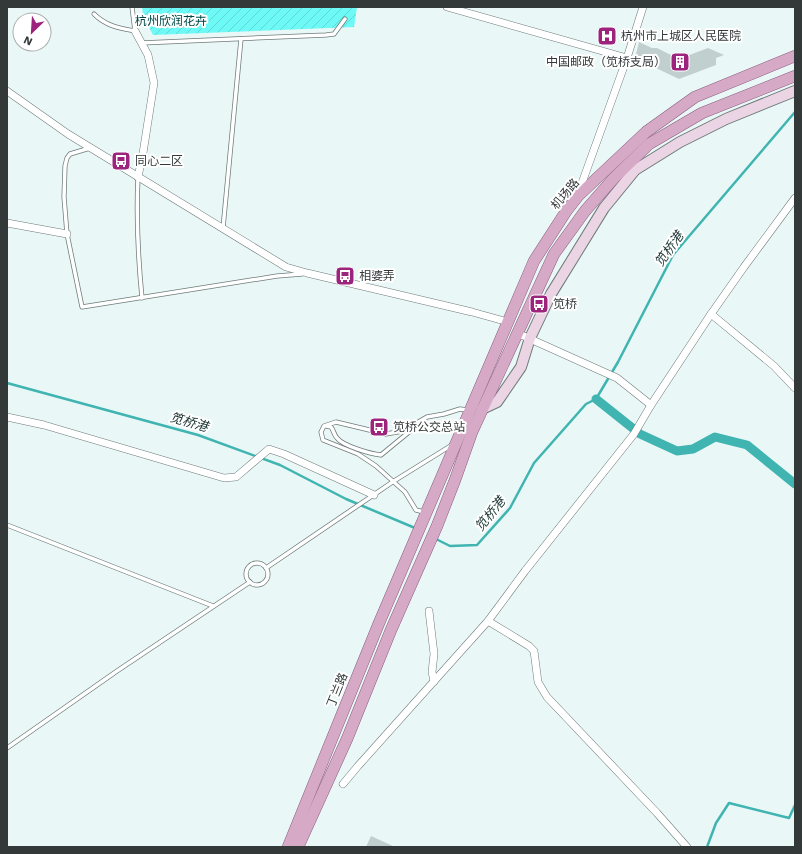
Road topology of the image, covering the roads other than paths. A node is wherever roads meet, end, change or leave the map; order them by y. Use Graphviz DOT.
graph roads {
  1 [pos="132,7"];
  2 [pos="447,7"];
  3 [pos="643,7"];
  4 [pos="94,14"];
  5 [pos="345,19"];
  6 [pos="135,31"];
  7 [pos="241,39"];
  8 [pos="141,43"];
  9 [pos="795,56"];
  10 [pos="627,58"];
  11 [pos="795,76"];
  12 [pos="7,91"];
  13 [pos="795,91"];
  14 [pos="90,148"];
  15 [pos="138,177"];
  16 [pos="578,196"];
  17 [pos="795,198"];
  18 [pos="7,223"];
  19 [pos="223,229"];
  20 [pos="67,234"];
  21 [pos="307,273"];
  22 [pos="142,298"];
  23 [pos="711,314"];
  24 [pos="508,322"];
  25 [pos="517,333"];
  26 [pos="530,338"];
  27 [pos="795,388"];
  28 [pos="651,405"];
  29 [pos="476,410"];
  30 [pos="7,417"];
  31 [pos="427,417"];
  32 [pos="324,426"];
  33 [pos="457,442"];
  34 [pos="469,442"];
  35 [pos="394,481"];
  36 [pos="372,497"];
  37 [pos="425,517"];
  38 [pos="7,524"];
  39 [pos="266,568"];
  40 [pos="250,582"];
  41 [pos="213,606"];
  42 [pos="429,611"];
  43 [pos="488,621"];
  44 [pos="434,681"];
  45 [pos="7,748"];
  46 [pos="343,784"];
  47 [pos="288,847"];
  48 [pos="298,847"];
  49 [pos="687,847"];
  1 -- 6 [label="lane"];
  2 -- 10 [label="street"];
  3 -- 10 [label="street"];
  4 -- 6 [label="lane"];
  5 -- 7 [label="lane"];
  6 -- 8 [label="street"];
  7 -- 8 [label="lane"];
  7 -- 19 [label="lane"];
  8 -- 15 [label="street"];
  9 -- 16 [label="main road, 机场路"];
  10 -- 16 [label="street"];
  11 -- 25 [label="main road, 机场路"];
  12 -- 14 [label="street"];
  13 -- 26 [label="main road"];
  14 -- 15 [label="street"];
  14 -- 20 [label="lane"];
  15 -- 19 [label="street"];
  15 -- 22 [label="lane"];
  16 -- 24 [label="main road, 机场路"];
  17 -- 23 [label="street"];
  18 -- 20 [label="street"];
  19 -- 21 [label="street"];
  20 -- 22 [label="lane"];
  21 -- 22 [label="lane"];
  21 -- 24 [label="street"];
  23 -- 27 [label="street"];
  23 -- 28 [label="street"];
  24 -- 29 [label="main road, 机场路"];
  25 -- 26 [label="street"];
  25 -- 29 [label="main road, 机场路"];
  26 -- 28 [label="street"];
  26 -- 29 [label="main road"];
  28 -- 43 [label="street"];
  29 -- 31 [label="lane"];
  29 -- 33 [label="main road, 机场路"];
  29 -- 34 [label="main road, 机场路"];
  30 -- 36 [label="street"];
  31 -- 32 [label="lane"];
  31 -- 32 [label="lane"];
  32 -- 35 [label="lane"];
  33 -- 34 [label="lane"];
  33 -- 35 [label="lane"];
  33 -- 37 [label="main road"];
  34 -- 48 [label="main road"];
  35 -- 36 [label="lane"];
  35 -- 37 [label="lane"];
  36 -- 39 [label="lane"];
  37 -- 47 [label="main road, 丁兰路"];
  38 -- 41 [label="lane"];
  39 -- 40 [label="lane"];
  39 -- 40 [label="lane"];
  40 -- 41 [label="lane"];
  41 -- 45 [label="lane"];
  42 -- 44 [label="street"];
  43 -- 44 [label="street"];
  43 -- 49 [label="street"];
  44 -- 46 [label="street"];
}
